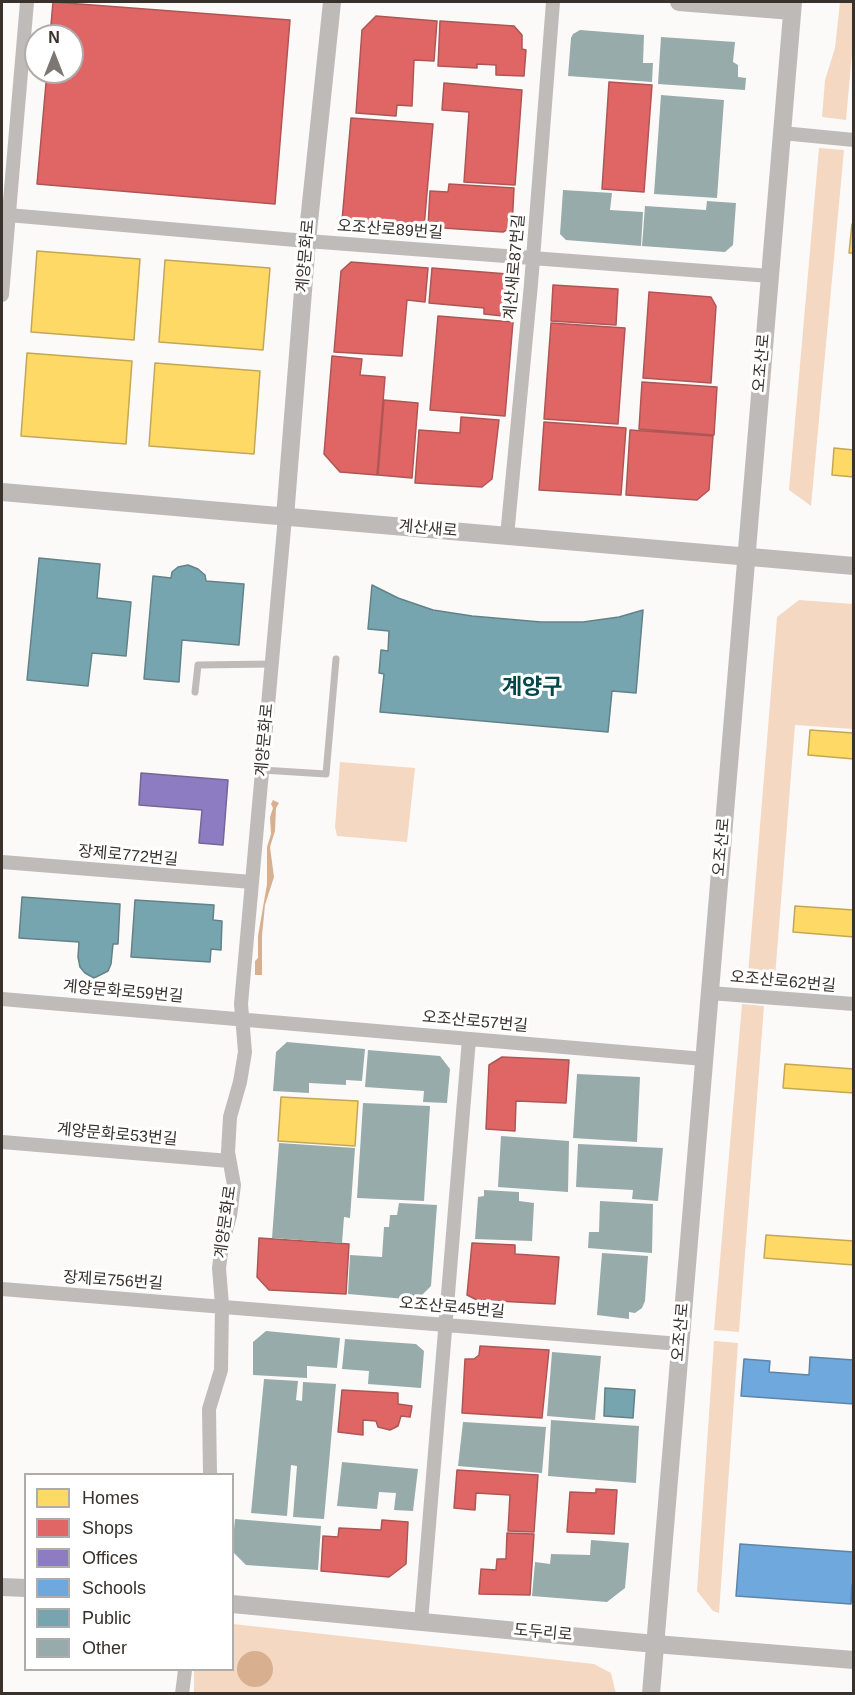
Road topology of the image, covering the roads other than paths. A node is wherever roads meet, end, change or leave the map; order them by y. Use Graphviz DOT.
graph roads {
  1 [pos="27,2"];
  2 [pos="332,2"];
  3 [pos="553,2"];
  4 [pos="680,2"];
  5 [pos="793,6"];
  6 [pos="782,133"];
  7 [pos="854,140"];
  8 [pos="9,215"];
  9 [pos="307,241"];
  10 [pos="533,257"];
  11 [pos="770,276"];
  12 [pos="2,295"];
  13 [pos="2,492"];
  14 [pos="285,517"];
  15 [pos="507,536"];
  16 [pos="746,556"];
  17 [pos="854,566"];
  18 [pos="336,659"];
  19 [pos="272,664"];
  20 [pos="195,692"];
  21 [pos="262,770"];
  22 [pos="2,862"];
  23 [pos="252,882"];
  24 [pos="710,993"];
  25 [pos="2,999"];
  26 [pos="854,1004"];
  27 [pos="242,1018"];
  28 [pos="470,1039"];
  29 [pos="704,1059"];
  30 [pos="2,1142"];
  31 [pos="230,1161"];
  32 [pos="2,1289"];
  33 [pos="222,1305"];
  34 [pos="446,1324"];
  35 [pos="680,1344"];
  36 [pos="210,1473"];
  37 [pos="2,1587"];
  38 [pos="24,1588"];
  39 [pos="234,1604"];
  40 [pos="421,1622"];
  41 [pos="655,1644"];
  42 [pos="854,1660"];
  43 [pos="185,1671"];
  44 [pos="182,1694"];
  45 [pos="651,1694"];
  1 -- 8 [label="street"];
  2 -- 9 [label="street, 계양문화로"];
  3 -- 10 [label="street, 계산새로87번길"];
  4 -- 5 [label="street"];
  5 -- 6 [label="street, 오조산로"];
  6 -- 7 [label="street"];
  6 -- 11 [label="street, 오조산로"];
  8 -- 9 [label="street, 오조산로89번길"];
  8 -- 12 [label="street"];
  9 -- 10 [label="street, 오조산로89번길"];
  9 -- 14 [label="street, 계양문화로"];
  10 -- 11 [label="street, 오조산로89번길"];
  10 -- 15 [label="street, 계산새로87번길"];
  11 -- 16 [label="street, 오조산로"];
  13 -- 14 [label="street, 계산새로"];
  14 -- 15 [label="street, 계산새로"];
  14 -- 19 [label="street, 계양문화로"];
  15 -- 16 [label="street, 계산새로"];
  16 -- 17 [label="street, 계산새로"];
  16 -- 24 [label="street, 오조산로"];
  18 -- 21 [label="lane"];
  19 -- 20 [label="lane"];
  19 -- 21 [label="street, 계양문화로"];
  21 -- 23 [label="street, 계양문화로"];
  22 -- 23 [label="street, 장제로772번길"];
  23 -- 27 [label="street, 계양문화로"];
  24 -- 26 [label="street, 오조산로62번길"];
  24 -- 29 [label="street, 오조산로"];
  25 -- 27 [label="street, 계양문화로59번길"];
  27 -- 28 [label="street, 오조산로57번길"];
  27 -- 31 [label="street, 계양문화로"];
  28 -- 29 [label="street, 오조산로57번길"];
  28 -- 34 [label="street"];
  29 -- 35 [label="street, 오조산로"];
  30 -- 31 [label="street, 계양문화로53번길"];
  31 -- 33 [label="street, 계양문화로"];
  32 -- 33 [label="street, 장제로756번길"];
  33 -- 34 [label="street, 오조산로45번길"];
  33 -- 36 [label="street, 계양문화로"];
  34 -- 35 [label="street, 오조산로45번길"];
  34 -- 40 [label="street"];
  35 -- 41 [label="street, 오조산로"];
  37 -- 38 [label="street"];
  39 -- 40 [label="street, 도두리로"];
  40 -- 41 [label="street, 도두리로"];
  41 -- 42 [label="street, 도두리로"];
  41 -- 45 [label="street, 오조산로"];
  43 -- 44 [label="street"];
}
